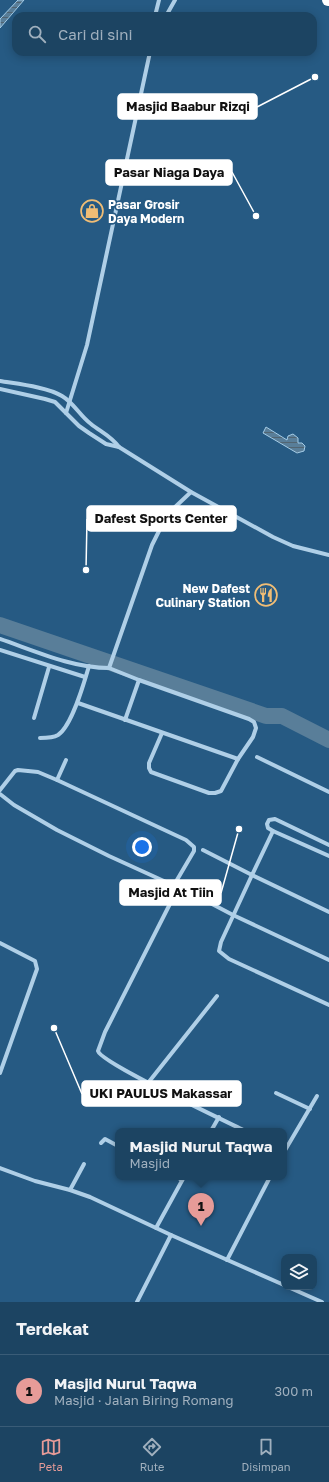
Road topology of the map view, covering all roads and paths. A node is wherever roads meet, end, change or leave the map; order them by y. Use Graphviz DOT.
graph roads {
  1 [pos="159,0"];
  2 [pos="175,0"];
  3 [pos="156,12"];
  4 [pos="168,12"];
  5 [pos="149,56"];
  6 [pos="0,381"];
  7 [pos="0,389"];
  8 [pos="70,402"];
  9 [pos="66,413"];
  10 [pos="119,447"];
  11 [pos="191,492"];
  12 [pos="329,555"];
  13 [pos="0,639"];
  14 [pos="0,650"];
  15 [pos="88,666"];
  16 [pos="110,666"];
  17 [pos="50,667"];
  18 [pos="85,677"];
  19 [pos="139,680"];
  20 [pos="78,703"];
  21 [pos="34,718"];
  22 [pos="125,720"];
  23 [pos="162,732"];
  24 [pos="40,738"];
  25 [pos="257,757"];
  26 [pos="238,759"];
  27 [pos="66,760"];
  28 [pos="57,780"];
  29 [pos="0,790"];
  30 [pos="329,792"];
  31 [pos="0,794"];
  32 [pos="273,831"];
  33 [pos="329,845"];
  34 [pos="203,850"];
  35 [pos="329,856"];
  36 [pos="252,875"];
  37 [pos="174,885"];
  38 [pos="192,894"];
  39 [pos="329,912"];
  40 [pos="233,915"];
  41 [pos="0,943"];
  42 [pos="329,960"];
  43 [pos="217,996"];
  44 [pos="329,1005"];
  45 [pos="0,1073"];
  46 [pos="148,1083"];
  47 [pos="276,1093"];
  48 [pos="318,1096"];
  49 [pos="310,1109"];
  50 [pos="219,1117"];
  51 [pos="213,1128"];
  52 [pos="239,1128"];
  53 [pos="101,1143"];
  54 [pos="115,1144"];
  55 [pos="287,1147"];
  56 [pos="84,1164"];
  57 [pos="0,1168"];
  58 [pos="182,1180"];
  59 [pos="268,1180"];
  60 [pos="70,1190"];
  61 [pos="156,1228"];
  62 [pos="171,1235"];
  63 [pos="227,1260"];
  64 [pos="281,1284"];
  65 [pos="295,1290"];
  66 [pos="137,1302"];
  67 [pos="322,1302"];
  1 -- 3 [label="street"];
  2 -- 4 [label="street"];
  5 -- 8 [label="street"];
  6 -- 8 [label="street"];
  7 -- 9 [label="street"];
  8 -- 9 [label="street"];
  8 -- 10 [label="street"];
  9 -- 10 [label="street"];
  10 -- 11 [label="street"];
  11 -- 12 [label="street"];
  11 -- 16 [label="street"];
  13 -- 15 [label="street"];
  14 -- 17 [label="street"];
  15 -- 16 [label="street"];
  15 -- 18 [label="street"];
  16 -- 19 [label="street"];
  17 -- 18 [label="street"];
  17 -- 21 [label="street"];
  18 -- 20 [label="street"];
  19 -- 22 [label="street"];
  19 -- 26 [label="street"];
  20 -- 22 [label="street"];
  20 -- 24 [label="street"];
  22 -- 23 [label="street"];
  23 -- 26 [label="street"];
  23 -- 26 [label="street"];
  25 -- 30 [label="street"];
  27 -- 28 [label="street"];
  28 -- 29 [label="street"];
  28 -- 37 [label="street"];
  31 -- 37 [label="street"];
  32 -- 33 [label="street"];
  32 -- 35 [label="street"];
  32 -- 36 [label="street"];
  34 -- 36 [label="street"];
  36 -- 39 [label="street"];
  36 -- 40 [label="street"];
  37 -- 46 [label="street"];
  38 -- 40 [label="street"];
  40 -- 42 [label="street"];
  40 -- 44 [label="street"];
  41 -- 45 [label="street"];
  43 -- 46 [label="street"];
  46 -- 50 [label="street"];
  47 -- 49 [label="street"];
  48 -- 49 [label="street"];
  49 -- 55 [label="street"];
  50 -- 51 [label="street"];
  50 -- 52 [label="street"];
  53 -- 54 [label="street"];
  56 -- 60 [label="street"];
  57 -- 60 [label="street"];
  58 -- 61 [label="street"];
  59 -- 63 [label="street"];
  60 -- 61 [label="street"];
  61 -- 62 [label="street"];
  62 -- 63 [label="street"];
  62 -- 66 [label="street"];
  63 -- 64 [label="street"];
  65 -- 67 [label="street"];
}
